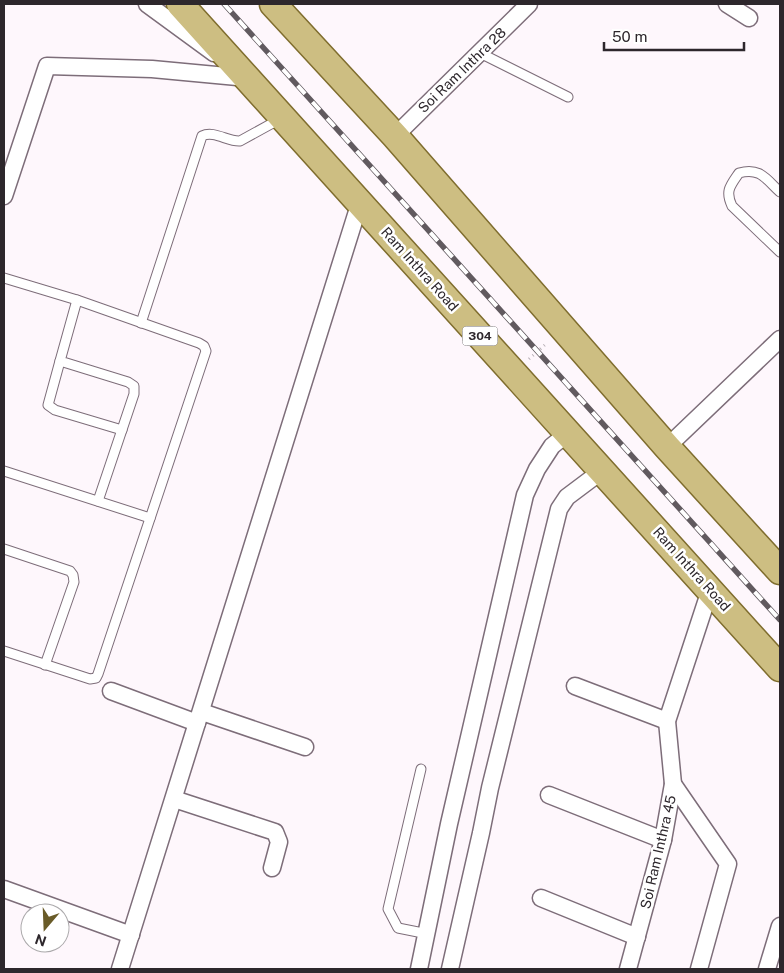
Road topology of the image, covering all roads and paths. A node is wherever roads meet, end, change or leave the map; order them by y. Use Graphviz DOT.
graph roads {
  1 [pos="147,4"];
  2 [pos="180,4"];
  3 [pos="273,4"];
  4 [pos="727,4"];
  5 [pos="526,5"];
  6 [pos="749,18"];
  7 [pos="480,53"];
  8 [pos="246,76"];
  9 [pos="568,97"];
  10 [pos="282,118"];
  11 [pos="394,136"];
  12 [pos="780,192"];
  13 [pos="4,196"];
  14 [pos="360,202"];
  15 [pos="780,252"];
  16 [pos="4,278"];
  17 [pos="77,300"];
  18 [pos="141,323"];
  19 [pos="563,328"];
  20 [pos="780,339"];
  21 [pos="60,362"];
  22 [pos="513,372"];
  23 [pos="122,430"];
  24 [pos="568,433"];
  25 [pos="667,446"];
  26 [pos="603,470"];
  27 [pos="4,471"];
  28 [pos="98,501"];
  29 [pos="150,518"];
  30 [pos="4,549"];
  31 [pos="780,571"];
  32 [pos="710,590"];
  33 [pos="4,651"];
  34 [pos="45,664"];
  35 [pos="780,668"];
  36 [pos="575,686"];
  37 [pos="111,691"];
  38 [pos="199,718"];
  39 [pos="667,721"];
  40 [pos="305,747"];
  41 [pos="421,769"];
  42 [pos="673,784"];
  43 [pos="549,795"];
  44 [pos="174,799"];
  45 [pos="663,840"];
  46 [pos="272,868"];
  47 [pos="4,889"];
  48 [pos="541,898"];
  49 [pos="780,926"];
  50 [pos="428,934"];
  51 [pos="131,935"];
  52 [pos="637,937"];
  53 [pos="120,969"];
  54 [pos="419,969"];
  55 [pos="450,969"];
  56 [pos="628,969"];
  57 [pos="699,969"];
  58 [pos="767,969"];
  1 -- 8 [label="street"];
  2 -- 8 [label="main road, Ram Inthra Road / 304"];
  3 -- 11 [label="main road"];
  4 -- 6 [label="street"];
  5 -- 7 [label="street, Soi Ram Inthra 28"];
  7 -- 9 [label="lane"];
  7 -- 11 [label="street, Soi Ram Inthra 28"];
  8 -- 10 [label="main road, Ram Inthra Road / 304"];
  8 -- 13 [label="street"];
  10 -- 14 [label="main road, Ram Inthra Road / 304"];
  10 -- 18 [label="lane"];
  11 -- 19 [label="main road"];
  12 -- 15 [label="lane"];
  14 -- 22 [label="main road, Ram Inthra Road / 304"];
  14 -- 38 [label="street"];
  16 -- 17 [label="lane"];
  17 -- 18 [label="lane"];
  17 -- 21 [label="lane"];
  18 -- 29 [label="lane"];
  19 -- 22 [label="path"];
  19 -- 25 [label="main road"];
  20 -- 25 [label="street"];
  21 -- 23 [label="lane"];
  21 -- 23 [label="lane"];
  22 -- 24 [label="main road, Ram Inthra Road / 304"];
  23 -- 28 [label="lane"];
  24 -- 26 [label="main road, Ram Inthra Road / 304"];
  24 -- 50 [label="street"];
  25 -- 31 [label="main road"];
  26 -- 32 [label="main road, Ram Inthra Road / 304"];
  26 -- 55 [label="street"];
  27 -- 28 [label="lane"];
  28 -- 29 [label="lane"];
  29 -- 34 [label="lane"];
  30 -- 34 [label="lane"];
  32 -- 35 [label="main road, Ram Inthra Road / 304"];
  32 -- 39 [label="street, Soi Ram Inthra 45"];
  33 -- 34 [label="lane"];
  36 -- 39 [label="street"];
  37 -- 38 [label="street"];
  38 -- 40 [label="street"];
  38 -- 44 [label="street"];
  39 -- 42 [label="street, Soi Ram Inthra 45"];
  41 -- 50 [label="lane"];
  42 -- 45 [label="street, Soi Ram Inthra 45"];
  42 -- 57 [label="street"];
  43 -- 45 [label="street"];
  44 -- 46 [label="street"];
  44 -- 51 [label="street"];
  45 -- 52 [label="street, Soi Ram Inthra 45"];
  47 -- 51 [label="street"];
  48 -- 52 [label="street"];
  49 -- 58 [label="street"];
  50 -- 54 [label="street"];
  51 -- 53 [label="street"];
  52 -- 56 [label="street, Soi Ram Inthra 45"];
}
